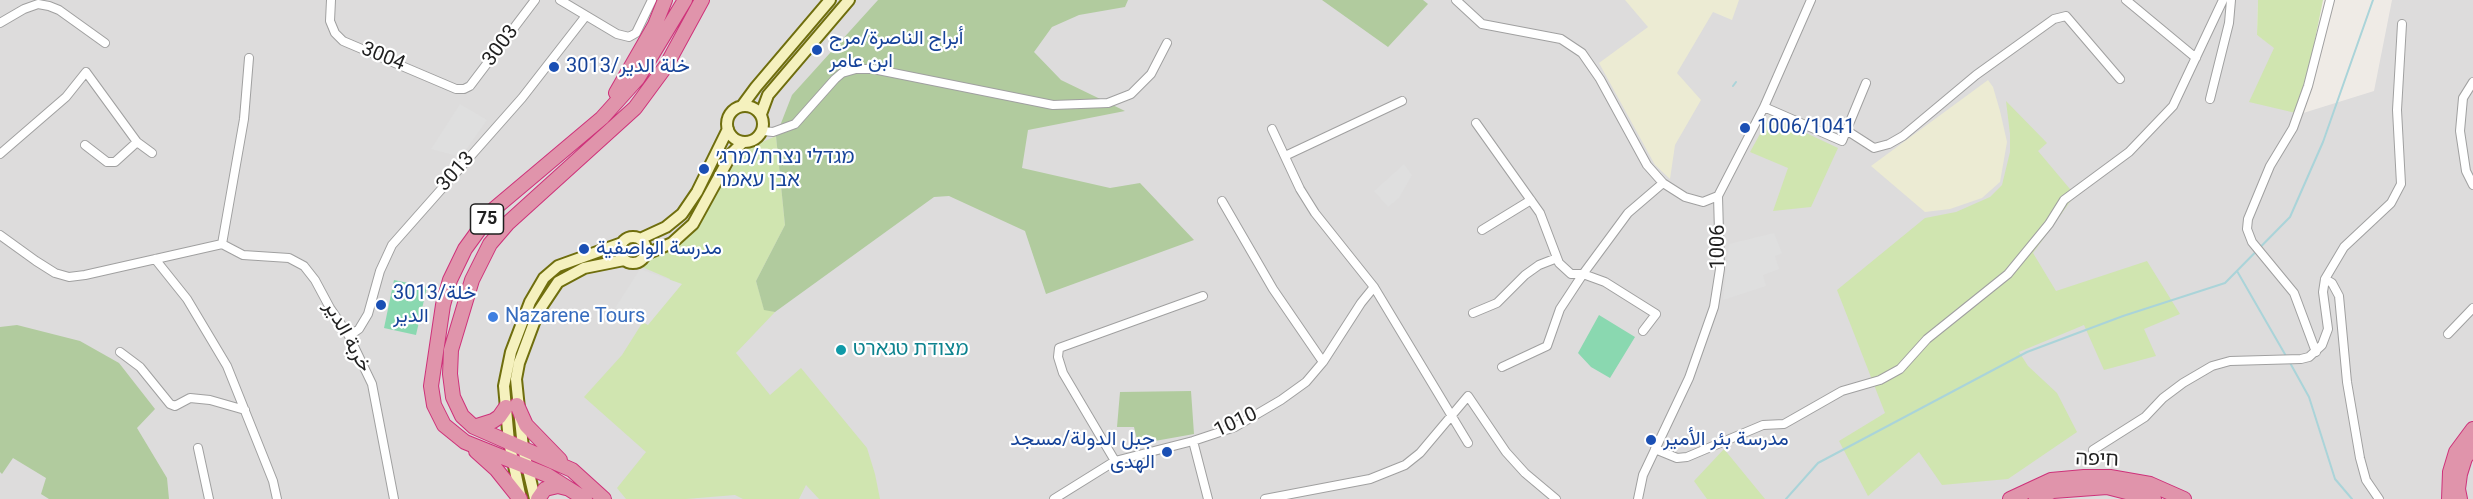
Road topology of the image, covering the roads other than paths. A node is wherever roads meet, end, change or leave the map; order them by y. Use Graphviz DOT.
graph roads {
  1 [pos="331,0"];
  2 [pos="535,0"];
  3 [pos="560,0"];
  4 [pos="652,0"];
  5 [pos="665,0"];
  6 [pos="685,0"];
  7 [pos="702,0"];
  8 [pos="830,0"];
  9 [pos="849,0"];
  10 [pos="1456,0"];
  11 [pos="1811,0"];
  12 [pos="2126,0"];
  13 [pos="2223,0"];
  14 [pos="2231,0"];
  15 [pos="2330,0"];
  16 [pos="585,17"];
  17 [pos="0,23"];
  18 [pos="2402,24"];
  19 [pos="105,43"];
  20 [pos="1167,43"];
  21 [pos="249,58"];
  22 [pos="2196,58"];
  23 [pos="2120,79"];
  24 [pos="2473,82"];
  25 [pos="1866,83"];
  26 [pos="464,89"];
  27 [pos="2210,99"];
  28 [pos="1402,101"];
  29 [pos="742,106"];
  30 [pos="1764,106"];
  31 [pos="760,114"];
  32 [pos="602,118"];
  33 [pos="1476,123"];
  34 [pos="728,129"];
  35 [pos="1272,129"];
  36 [pos="1846,130"];
  37 [pos="763,131"];
  38 [pos="137,142"];
  39 [pos="743,142"];
  40 [pos="85,146"];
  41 [pos="152,153"];
  42 [pos="0,154"];
  43 [pos="1285,156"];
  44 [pos="1663,183"];
  45 [pos="2473,185"];
  46 [pos="1718,196"];
  47 [pos="1531,200"];
  48 [pos="1222,201"];
  49 [pos="1482,230"];
  50 [pos="0,236"];
  51 [pos="640,239"];
  52 [pos="622,243"];
  53 [pos="222,244"];
  54 [pos="646,254"];
  55 [pos="1557,258"];
  56 [pos="155,259"];
  57 [pos="624,260"];
  58 [pos="1583,274"];
  59 [pos="2325,279"];
  60 [pos="1374,287"];
  61 [pos="1203,296"];
  62 [pos="2473,308"];
  63 [pos="1473,313"];
  64 [pos="1643,331"];
  65 [pos="2448,334"];
  66 [pos="349,336"];
  67 [pos="120,352"];
  68 [pos="2316,352"];
  69 [pos="1323,362"];
  70 [pos="1502,366"];
  71 [pos="512,406"];
  72 [pos="245,410"];
  73 [pos="1450,416"];
  74 [pos="474,427"];
  75 [pos="2473,429"];
  76 [pos="1193,441"];
  77 [pos="465,442"];
  78 [pos="509,442"];
  79 [pos="1468,443"];
  80 [pos="198,448"];
  81 [pos="524,448"];
  82 [pos="2473,448"];
  83 [pos="1655,449"];
  84 [pos="2093,450"];
  85 [pos="512,460"];
  86 [pos="1115,461"];
  87 [pos="528,466"];
  88 [pos="582,479"];
  89 [pos="581,496"];
  90 [pos="209,499"];
  91 [pos="277,499"];
  92 [pos="394,499"];
  93 [pos="520,499"];
  94 [pos="537,499"];
  95 [pos="604,499"];
  96 [pos="1054,499"];
  97 [pos="1208,499"];
  98 [pos="1265,499"];
  99 [pos="1556,499"];
  100 [pos="1638,499"];
  101 [pos="2010,499"];
  102 [pos="2036,499"];
  103 [pos="2154,499"];
  104 [pos="2184,499"];
  105 [pos="2379,499"];
  106 [pos="2449,499"];
  107 [pos="2460,499"];
  1 -- 26 [label="street, 3004"];
  2 -- 26 [label="street, 3003"];
  3 -- 16 [label="street"];
  4 -- 16 [label="street"];
  5 -- 32 [label="highway"];
  6 -- 32 [label="highway, 75"];
  7 -- 74 [label="highway, 75"];
  8 -- 29 [label="street"];
  9 -- 31 [label="street"];
  10 -- 44 [label="street"];
  11 -- 30 [label="street, 1006"];
  12 -- 22 [label="street"];
  13 -- 22 [label="street"];
  14 -- 27 [label="street"];
  15 -- 68 [label="street"];
  16 -- 66 [label="street, 3013"];
  17 -- 19 [label="street"];
  18 -- 59 [label="street"];
  20 -- 37 [label="street"];
  21 -- 53 [label="street"];
  22 -- 83 [label="street"];
  23 -- 36 [label="street"];
  24 -- 45 [label="street"];
  25 -- 36 [label="street"];
  28 -- 43 [label="street"];
  29 -- 31 [label="street"];
  29 -- 34 [label="street"];
  30 -- 36 [label="street"];
  30 -- 46 [label="street, 1006"];
  31 -- 37 [label="street"];
  32 -- 77 [label="highway, 75"];
  33 -- 47 [label="street"];
  34 -- 39 [label="street"];
  34 -- 51 [label="street"];
  35 -- 43 [label="street"];
  37 -- 39 [label="street"];
  38 -- 40 [label="street"];
  38 -- 41 [label="street"];
  38 -- 42 [label="street"];
  39 -- 54 [label="street"];
  43 -- 60 [label="street"];
  44 -- 46 [label="street"];
  44 -- 58 [label="street"];
  46 -- 83 [label="street, 1006"];
  47 -- 49 [label="street"];
  47 -- 55 [label="street"];
  48 -- 69 [label="street"];
  50 -- 56 [label="street"];
  51 -- 52 [label="street"];
  51 -- 54 [label="street"];
  52 -- 57 [label="street"];
  52 -- 71 [label="street"];
  53 -- 56 [label="street"];
  53 -- 66 [label="street, خربة الدير"];
  54 -- 57 [label="street"];
  55 -- 58 [label="street"];
  55 -- 63 [label="street"];
  56 -- 72 [label="street"];
  57 -- 71 [label="street"];
  58 -- 64 [label="street"];
  58 -- 70 [label="street"];
  59 -- 68 [label="street"];
  59 -- 105 [label="street"];
  60 -- 69 [label="street, 1010"];
  60 -- 73 [label="street"];
  61 -- 86 [label="street"];
  62 -- 65 [label="street"];
  66 -- 92 [label="street, خربة الدير"];
  67 -- 72 [label="street"];
  68 -- 84 [label="street"];
  69 -- 76 [label="street, 1010"];
  71 -- 74 [label="highway"];
  71 -- 78 [label="street"];
  71 -- 81 [label="street"];
  71 -- 88 [label="highway"];
  72 -- 91 [label="street"];
  73 -- 79 [label="street"];
  73 -- 98 [label="street"];
  73 -- 99 [label="street"];
  74 -- 78 [label="highway, 75"];
  75 -- 106 [label="highway"];
  76 -- 86 [label="street, 1010"];
  76 -- 97 [label="street"];
  77 -- 85 [label="highway, 75"];
  77 -- 93 [label="highway"];
  78 -- 81 [label="highway, 75"];
  78 -- 85 [label="street"];
  80 -- 90 [label="street"];
  81 -- 87 [label="street"];
  81 -- 88 [label="highway, 75"];
  82 -- 107 [label="highway"];
  83 -- 100 [label="street, 1006"];
  85 -- 87 [label="highway, 75"];
  85 -- 93 [label="street"];
  86 -- 96 [label="street, 1010"];
  87 -- 89 [label="highway, 75"];
  87 -- 94 [label="street"];
  88 -- 95 [label="highway, 75"];
  89 -- 94 [label="highway"];
  101 -- 104 [label="highway, חיפה"];
  102 -- 103 [label="highway, חיפה"];
}
